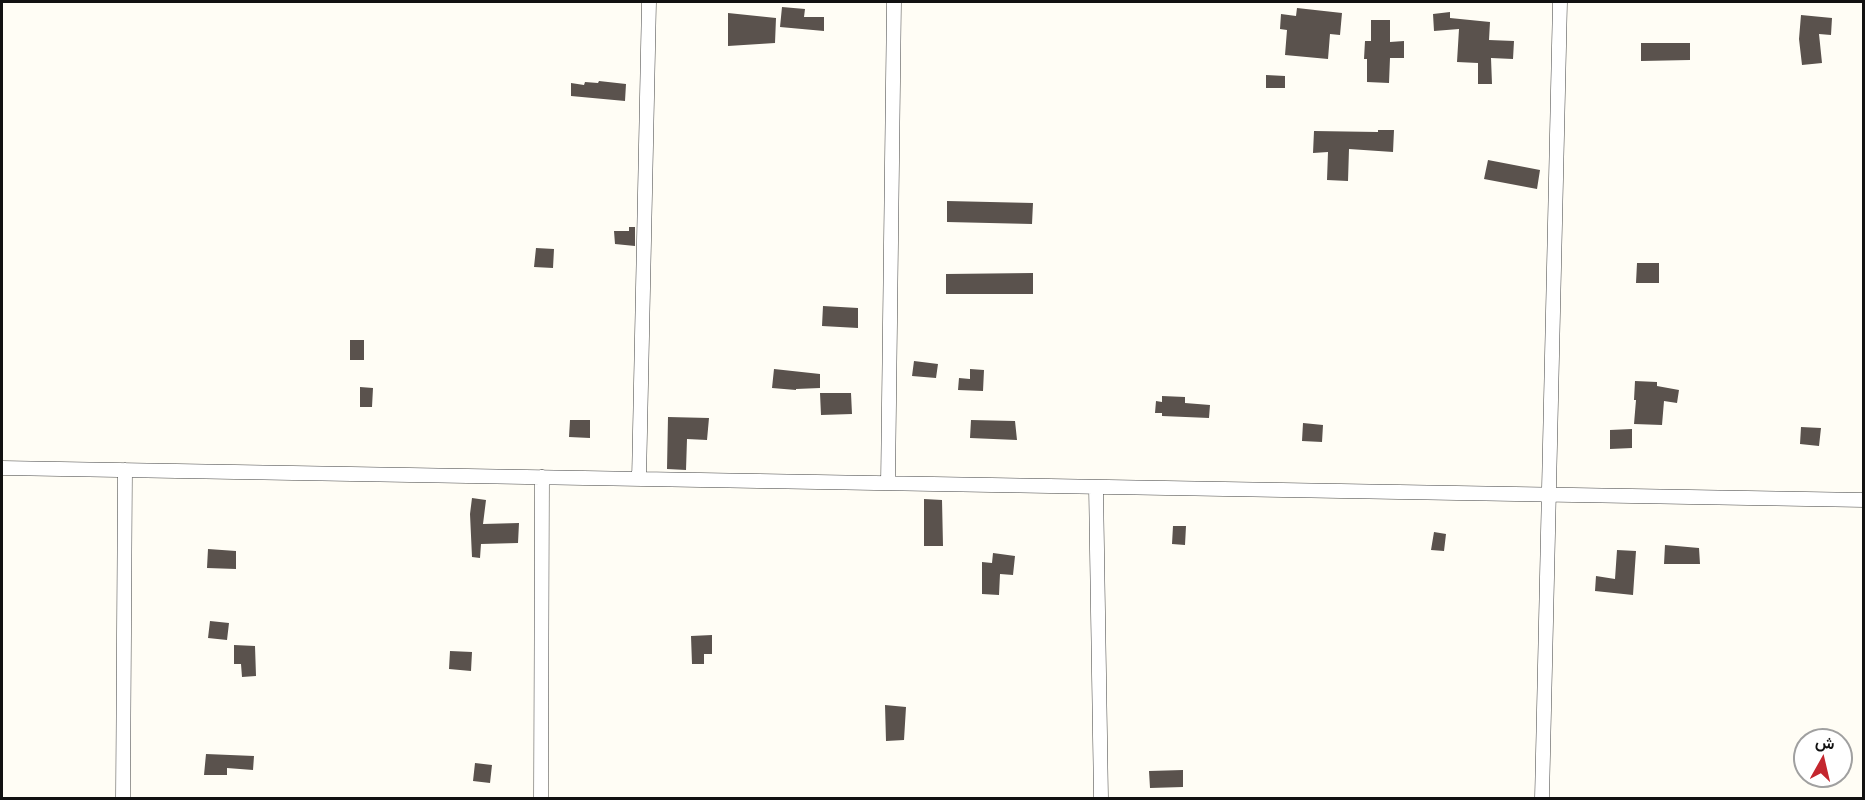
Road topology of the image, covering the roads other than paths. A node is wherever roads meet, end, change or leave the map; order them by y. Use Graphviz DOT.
graph roads {
  1 [pos="649,2"];
  2 [pos="894,2"];
  3 [pos="1560,2"];
  4 [pos="2,468"];
  5 [pos="125,470"];
  6 [pos="542,477"];
  7 [pos="639,479"];
  8 [pos="888,483"];
  9 [pos="1096,487"];
  10 [pos="1549,495"];
  11 [pos="1863,500"];
  12 [pos="123,798"];
  13 [pos="541,798"];
  14 [pos="1101,798"];
  15 [pos="1542,798"];
  1 -- 7 [label="street"];
  2 -- 8 [label="street"];
  3 -- 10 [label="street"];
  4 -- 5 [label="street"];
  5 -- 6 [label="street"];
  5 -- 12 [label="street"];
  6 -- 7 [label="street"];
  6 -- 13 [label="street"];
  7 -- 8 [label="street"];
  8 -- 9 [label="street"];
  9 -- 10 [label="street"];
  9 -- 14 [label="street"];
  10 -- 11 [label="street"];
  10 -- 15 [label="street"];
}
